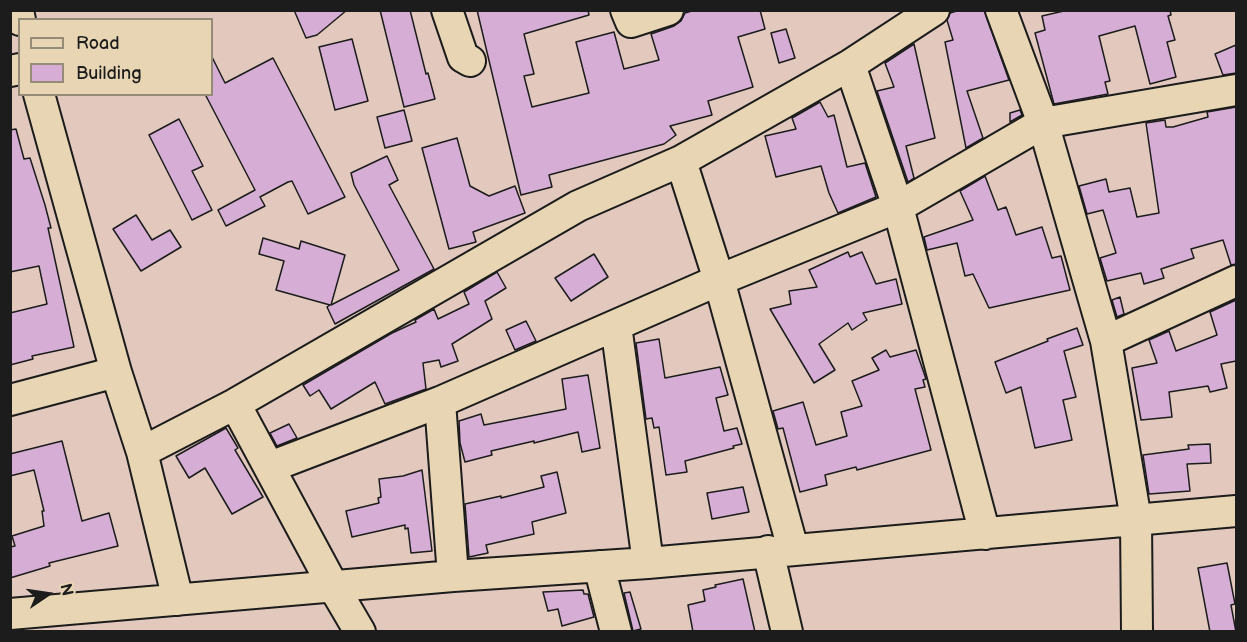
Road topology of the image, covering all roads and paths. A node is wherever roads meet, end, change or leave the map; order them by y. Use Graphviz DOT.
graph roads {
  1 [pos="447,10"];
  2 [pos="626,10"];
  3 [pos="668,10"];
  4 [pos="934,10"];
  5 [pos="1001,10"];
  6 [pos="470,61"];
  7 [pos="850,65"];
  8 [pos="1236,90"];
  9 [pos="40,96"];
  10 [pos="1043,123"];
  11 [pos="681,161"];
  12 [pos="898,207"];
  13 [pos="719,280"];
  14 [pos="1236,281"];
  15 [pos="616,325"];
  16 [pos="1106,341"];
  17 [pos="116,372"];
  18 [pos="10,400"];
  19 [pos="440,402"];
  20 [pos="235,404"];
  21 [pos="142,452"];
  22 [pos="270,467"];
  23 [pos="1236,511"];
  24 [pos="1137,520"];
  25 [pos="986,534"];
  26 [pos="780,550"];
  27 [pos="648,563"];
  28 [pos="598,566"];
  29 [pos="453,576"];
  30 [pos="333,586"];
  31 [pos="178,600"];
  32 [pos="10,614"];
  33 [pos="360,632"];
  34 [pos="616,632"];
  35 [pos="787,632"];
  36 [pos="1137,632"];
  1 -- 6 [label="street"];
  2 -- 3 [label="street"];
  4 -- 7 [label="street"];
  5 -- 10 [label="street"];
  7 -- 11 [label="street"];
  7 -- 12 [label="street"];
  8 -- 10 [label="street"];
  9 -- 17 [label="street"];
  10 -- 12 [label="street"];
  10 -- 16 [label="street"];
  11 -- 13 [label="street"];
  11 -- 20 [label="street"];
  12 -- 13 [label="street"];
  12 -- 25 [label="street"];
  13 -- 15 [label="street"];
  13 -- 26 [label="street"];
  14 -- 16 [label="street"];
  15 -- 19 [label="street"];
  15 -- 27 [label="street"];
  16 -- 24 [label="street"];
  17 -- 18 [label="street"];
  17 -- 21 [label="street"];
  19 -- 22 [label="street"];
  19 -- 29 [label="street"];
  20 -- 21 [label="street"];
  20 -- 22 [label="street"];
  21 -- 31 [label="street"];
  22 -- 30 [label="street"];
  23 -- 24 [label="street"];
  24 -- 25 [label="street"];
  24 -- 36 [label="street"];
  25 -- 26 [label="street"];
  26 -- 27 [label="street"];
  26 -- 35 [label="street"];
  27 -- 28 [label="street"];
  28 -- 29 [label="street"];
  28 -- 34 [label="street"];
  29 -- 30 [label="street"];
  30 -- 31 [label="street"];
  30 -- 33 [label="street"];
  31 -- 32 [label="street"];
}
